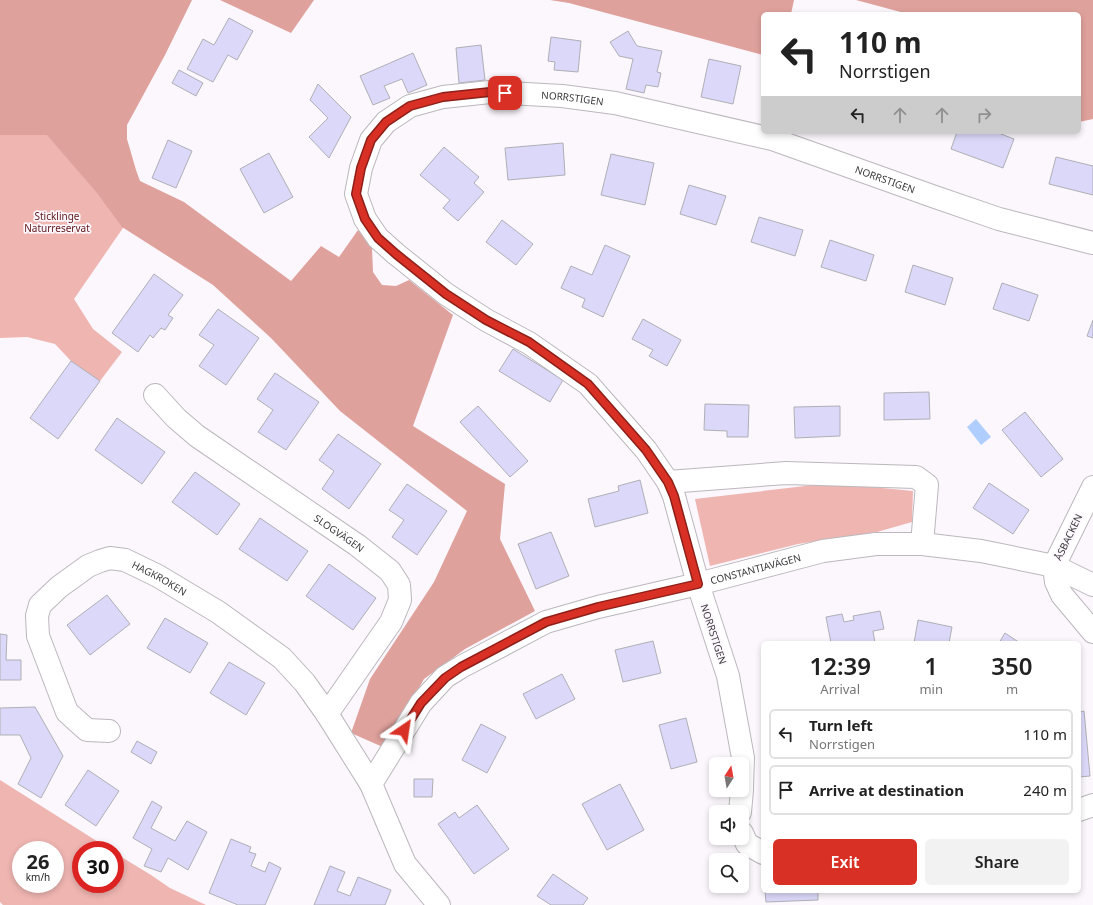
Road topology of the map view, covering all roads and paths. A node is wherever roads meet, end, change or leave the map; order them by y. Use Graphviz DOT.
graph roads {
  1 [pos="1093,243"];
  2 [pos="155,395"];
  3 [pos="668,482"];
  4 [pos="1093,486"];
  5 [pos="922,544"];
  6 [pos="1054,566"];
  7 [pos="698,584"];
  8 [pos="1093,585"];
  9 [pos="1093,632"];
  10 [pos="327,714"];
  11 [pos="109,732"];
  12 [pos="743,757"];
  13 [pos="371,784"];
  14 [pos="1093,805"];
  15 [pos="1081,809"];
  16 [pos="749,845"];
  17 [pos="761,852"];
  18 [pos="439,905"];
  1 -- 3 [label="street, NORRSTIGEN"];
  2 -- 10 [label="street, SLOGVÄGEN"];
  3 -- 5 [label="street"];
  3 -- 7 [label="street, NORRSTIGEN"];
  4 -- 6 [label="street, ÅSBACKEN"];
  5 -- 6 [label="street, CONSTANTIAVÄGEN"];
  5 -- 7 [label="street, CONSTANTIAVÄGEN"];
  6 -- 8 [label="street, CONSTANTIAVÄGEN"];
  6 -- 9 [label="street"];
  7 -- 12 [label="street, NORRSTIGEN"];
  7 -- 13 [label="street, CONSTANTIAVÄGEN"];
  10 -- 11 [label="street, HAGKROKEN"];
  10 -- 13 [label="street, HAGKROKEN"];
  13 -- 18 [label="street"];
  14 -- 15 [label="street"];
  16 -- 17 [label="street"];
}
